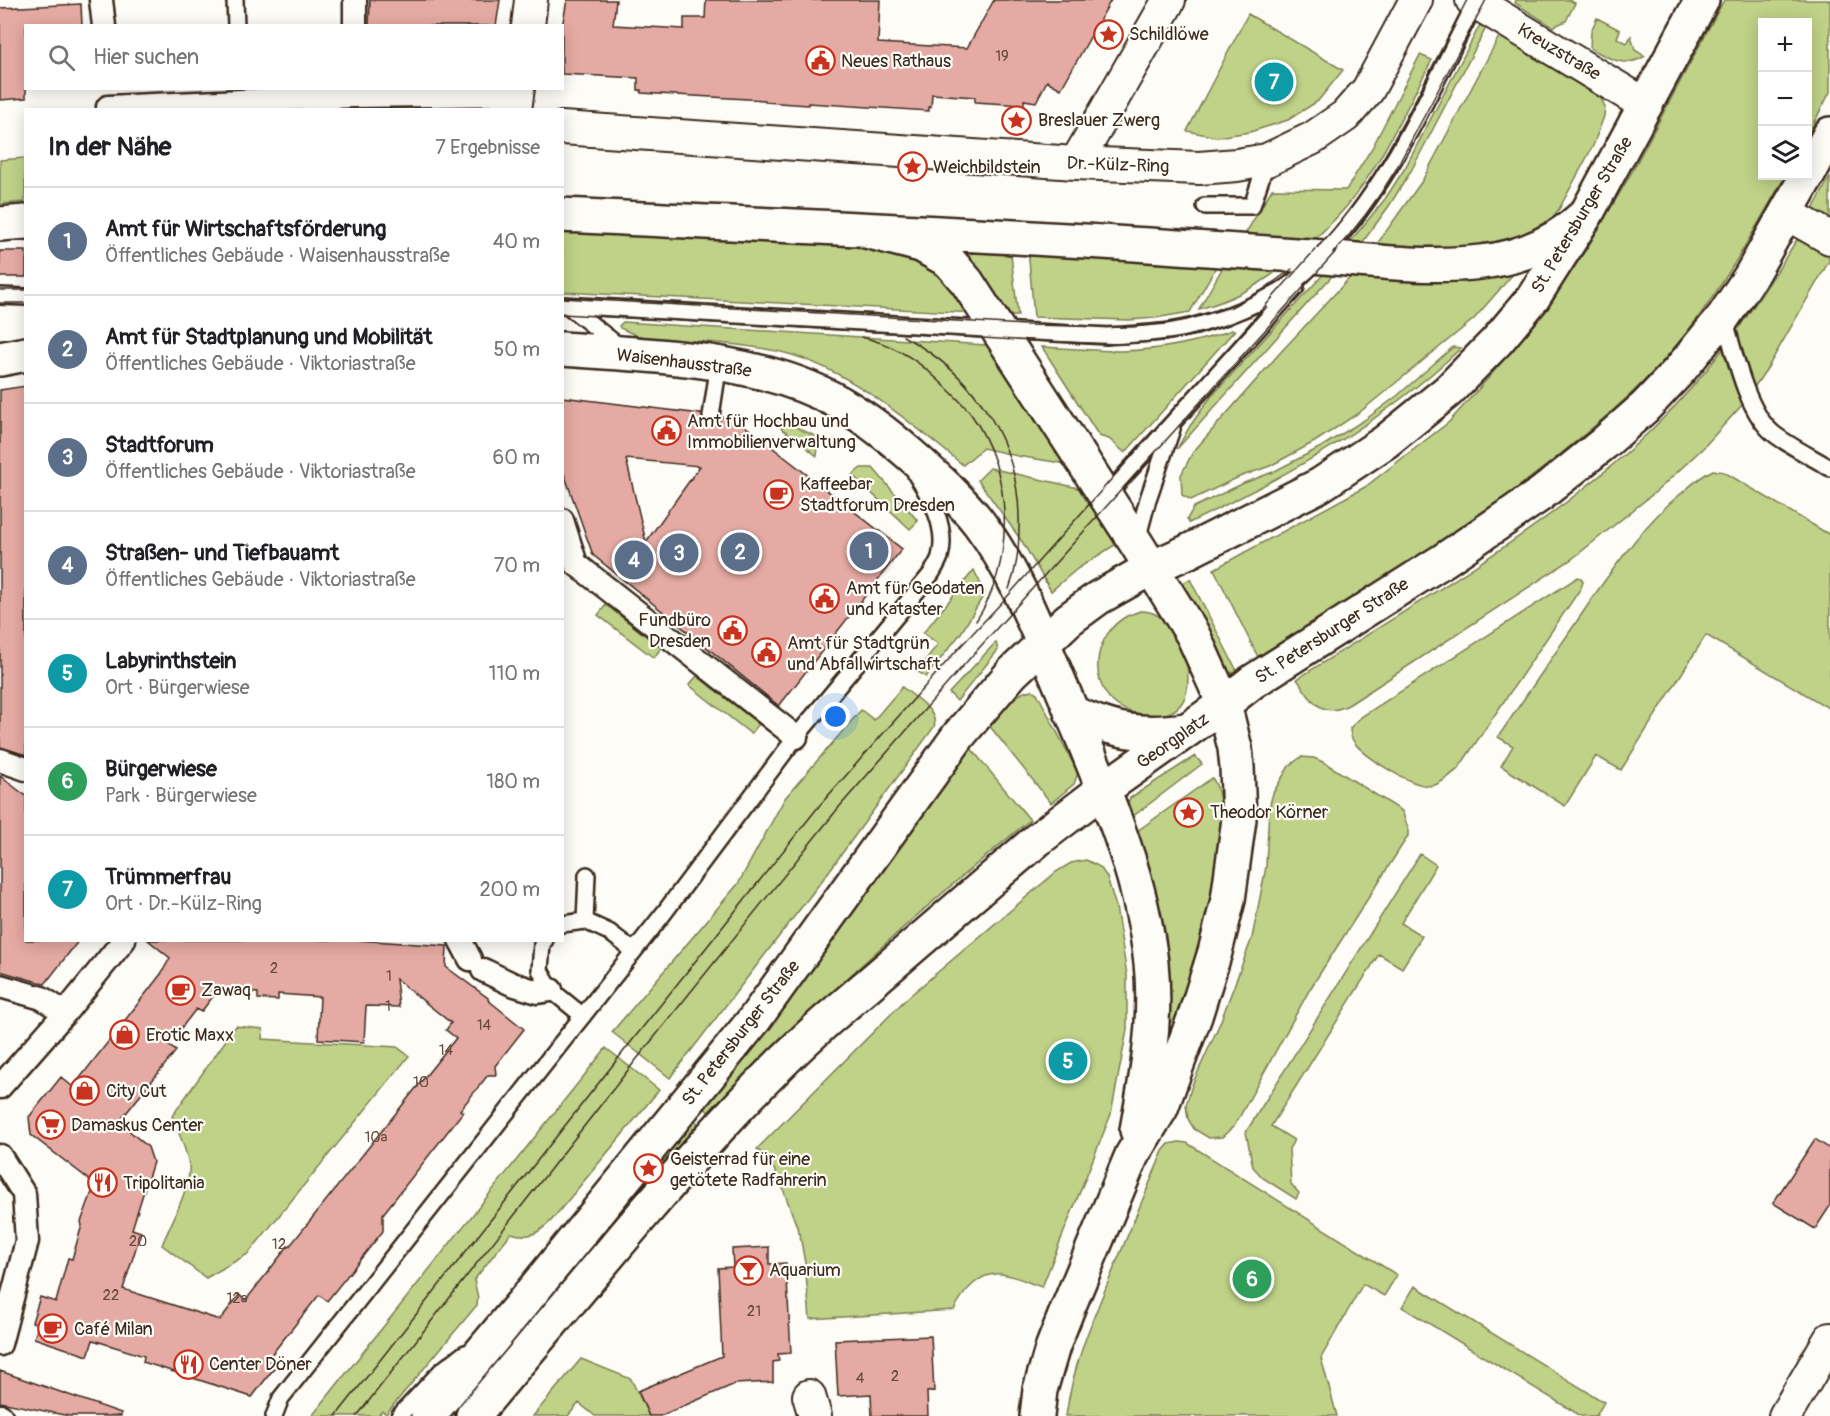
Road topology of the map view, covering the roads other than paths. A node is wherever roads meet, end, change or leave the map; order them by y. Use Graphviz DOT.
graph roads {
  1 [pos="102,0"];
  2 [pos="235,0"];
  3 [pos="355,0"];
  4 [pos="531,0"];
  5 [pos="1169,0"];
  6 [pos="1416,0"];
  7 [pos="1702,0"];
  8 [pos="1475,1"];
  9 [pos="104,24"];
  10 [pos="236,24"];
  11 [pos="355,24"];
  12 [pos="528,24"];
  13 [pos="354,92"];
  14 [pos="517,97"];
  15 [pos="108,102"];
  16 [pos="1646,105"];
  17 [pos="564,128"];
  18 [pos="1830,134"];
  19 [pos="1267,159"];
  20 [pos="1076,163"];
  21 [pos="1812,166"];
  22 [pos="1804,180"];
  23 [pos="1205,206"];
  24 [pos="1587,213"];
  25 [pos="1786,213"];
  26 [pos="564,215"];
  27 [pos="24,222"];
  28 [pos="0,224"];
  29 [pos="866,231"];
  30 [pos="1830,238"];
  31 [pos="1315,263"];
  32 [pos="0,297"];
  33 [pos="24,297"];
  34 [pos="565,306"];
  35 [pos="1724,316"];
  36 [pos="999,331"];
  37 [pos="564,350"];
  38 [pos="24,354"];
  39 [pos="631,355"];
  40 [pos="0,359"];
  41 [pos="719,363"];
  42 [pos="711,416"];
  43 [pos="1175,420"];
  44 [pos="893,440"];
  45 [pos="1830,468"];
  46 [pos="1105,497"];
  47 [pos="564,526"];
  48 [pos="1144,556"];
  49 [pos="1043,643"];
  50 [pos="1224,704"];
  51 [pos="1071,712"];
  52 [pos="1187,730"];
  53 [pos="795,737"];
  54 [pos="0,760"];
  55 [pos="24,768"];
  56 [pos="1104,789"];
  57 [pos="587,875"];
  58 [pos="585,921"];
  59 [pos="564,924"];
  60 [pos="121,942"];
  61 [pos="544,942"];
  62 [pos="634,951"];
  63 [pos="471,956"];
  64 [pos="0,986"];
  65 [pos="551,990"];
  66 [pos="65,1013"];
  67 [pos="583,1016"];
  68 [pos="0,1087"];
  69 [pos="0,1155"];
  70 [pos="1132,1155"];
  71 [pos="531,1293"];
  72 [pos="558,1313"];
  73 [pos="506,1322"];
  74 [pos="1830,1339"];
  75 [pos="0,1344"];
  76 [pos="274,1416"];
  77 [pos="399,1416"];
  78 [pos="428,1416"];
  79 [pos="473,1416"];
  80 [pos="1037,1416"];
  81 [pos="1785,1416"];
  1 -- 9 [label="street"];
  2 -- 10 [label="lane"];
  3 -- 11 [label="street"];
  4 -- 12 [label="street"];
  5 -- 20 [label="street"];
  6 -- 19 [label="street, Dr.-Külz-Ring"];
  7 -- 16 [label="main road, St. Petersburger Straße"];
  8 -- 16 [label="street, Kreuzstraße"];
  8 -- 31 [label="lane"];
  13 -- 14 [label="street"];
  13 -- 15 [label="street"];
  16 -- 24 [label="main road, St. Petersburger Straße"];
  17 -- 20 [label="street, Dr.-Külz-Ring"];
  18 -- 21 [label="main road, St. Petersburger Straße"];
  19 -- 20 [label="street, Dr.-Külz-Ring"];
  19 -- 23 [label="lane"];
  22 -- 25 [label="main road, St. Petersburger Straße"];
  24 -- 31 [label="main road"];
  24 -- 48 [label="main road, St. Petersburger Straße"];
  25 -- 30 [label="street"];
  25 -- 35 [label="main road, St. Petersburger Straße"];
  26 -- 29 [label="main road"];
  27 -- 28 [label="main road"];
  29 -- 31 [label="main road"];
  29 -- 36 [label="main road"];
  31 -- 36 [label="lane"];
  31 -- 43 [label="lane"];
  32 -- 33 [label="lane"];
  34 -- 36 [label="lane"];
  34 -- 39 [label="lane"];
  35 -- 45 [label="lane"];
  35 -- 50 [label="main road, St. Petersburger Straße"];
  36 -- 46 [label="main road"];
  37 -- 39 [label="main road, Waisenhausstraße"];
  38 -- 40 [label="main road"];
  39 -- 41 [label="main road, Waisenhausstraße"];
  41 -- 42 [label="lane"];
  41 -- 44 [label="main road, Waisenhausstraße"];
  43 -- 46 [label="lane"];
  43 -- 48 [label="lane"];
  44 -- 49 [label="main road, Waisenhausstraße"];
  44 -- 53 [label="lane"];
  46 -- 48 [label="main road"];
  47 -- 53 [label="street"];
  48 -- 49 [label="main road"];
  48 -- 50 [label="main road, Georgplatz"];
  49 -- 51 [label="main road"];
  49 -- 71 [label="main road, St. Petersburger Straße"];
  50 -- 52 [label="main road, Georgplatz"];
  50 -- 70 [label="main road"];
  51 -- 52 [label="main road"];
  51 -- 56 [label="main road"];
  52 -- 56 [label="main road, Georgplatz"];
  53 -- 62 [label="lane"];
  54 -- 55 [label="street"];
  56 -- 70 [label="main road"];
  56 -- 72 [label="main road"];
  57 -- 58 [label="lane"];
  58 -- 59 [label="lane"];
  58 -- 62 [label="lane"];
  60 -- 66 [label="street"];
  61 -- 65 [label="lane"];
  62 -- 67 [label="lane"];
  63 -- 65 [label="street"];
  64 -- 66 [label="street"];
  65 -- 67 [label="lane"];
  66 -- 68 [label="street"];
  67 -- 76 [label="lane"];
  69 -- 75 [label="street"];
  70 -- 80 [label="main road"];
  71 -- 72 [label="main road"];
  71 -- 73 [label="main road, St. Petersburger Straße"];
  72 -- 79 [label="main road"];
  73 -- 77 [label="lane"];
  73 -- 78 [label="main road, St. Petersburger Straße"];
  74 -- 81 [label="street"];
}
